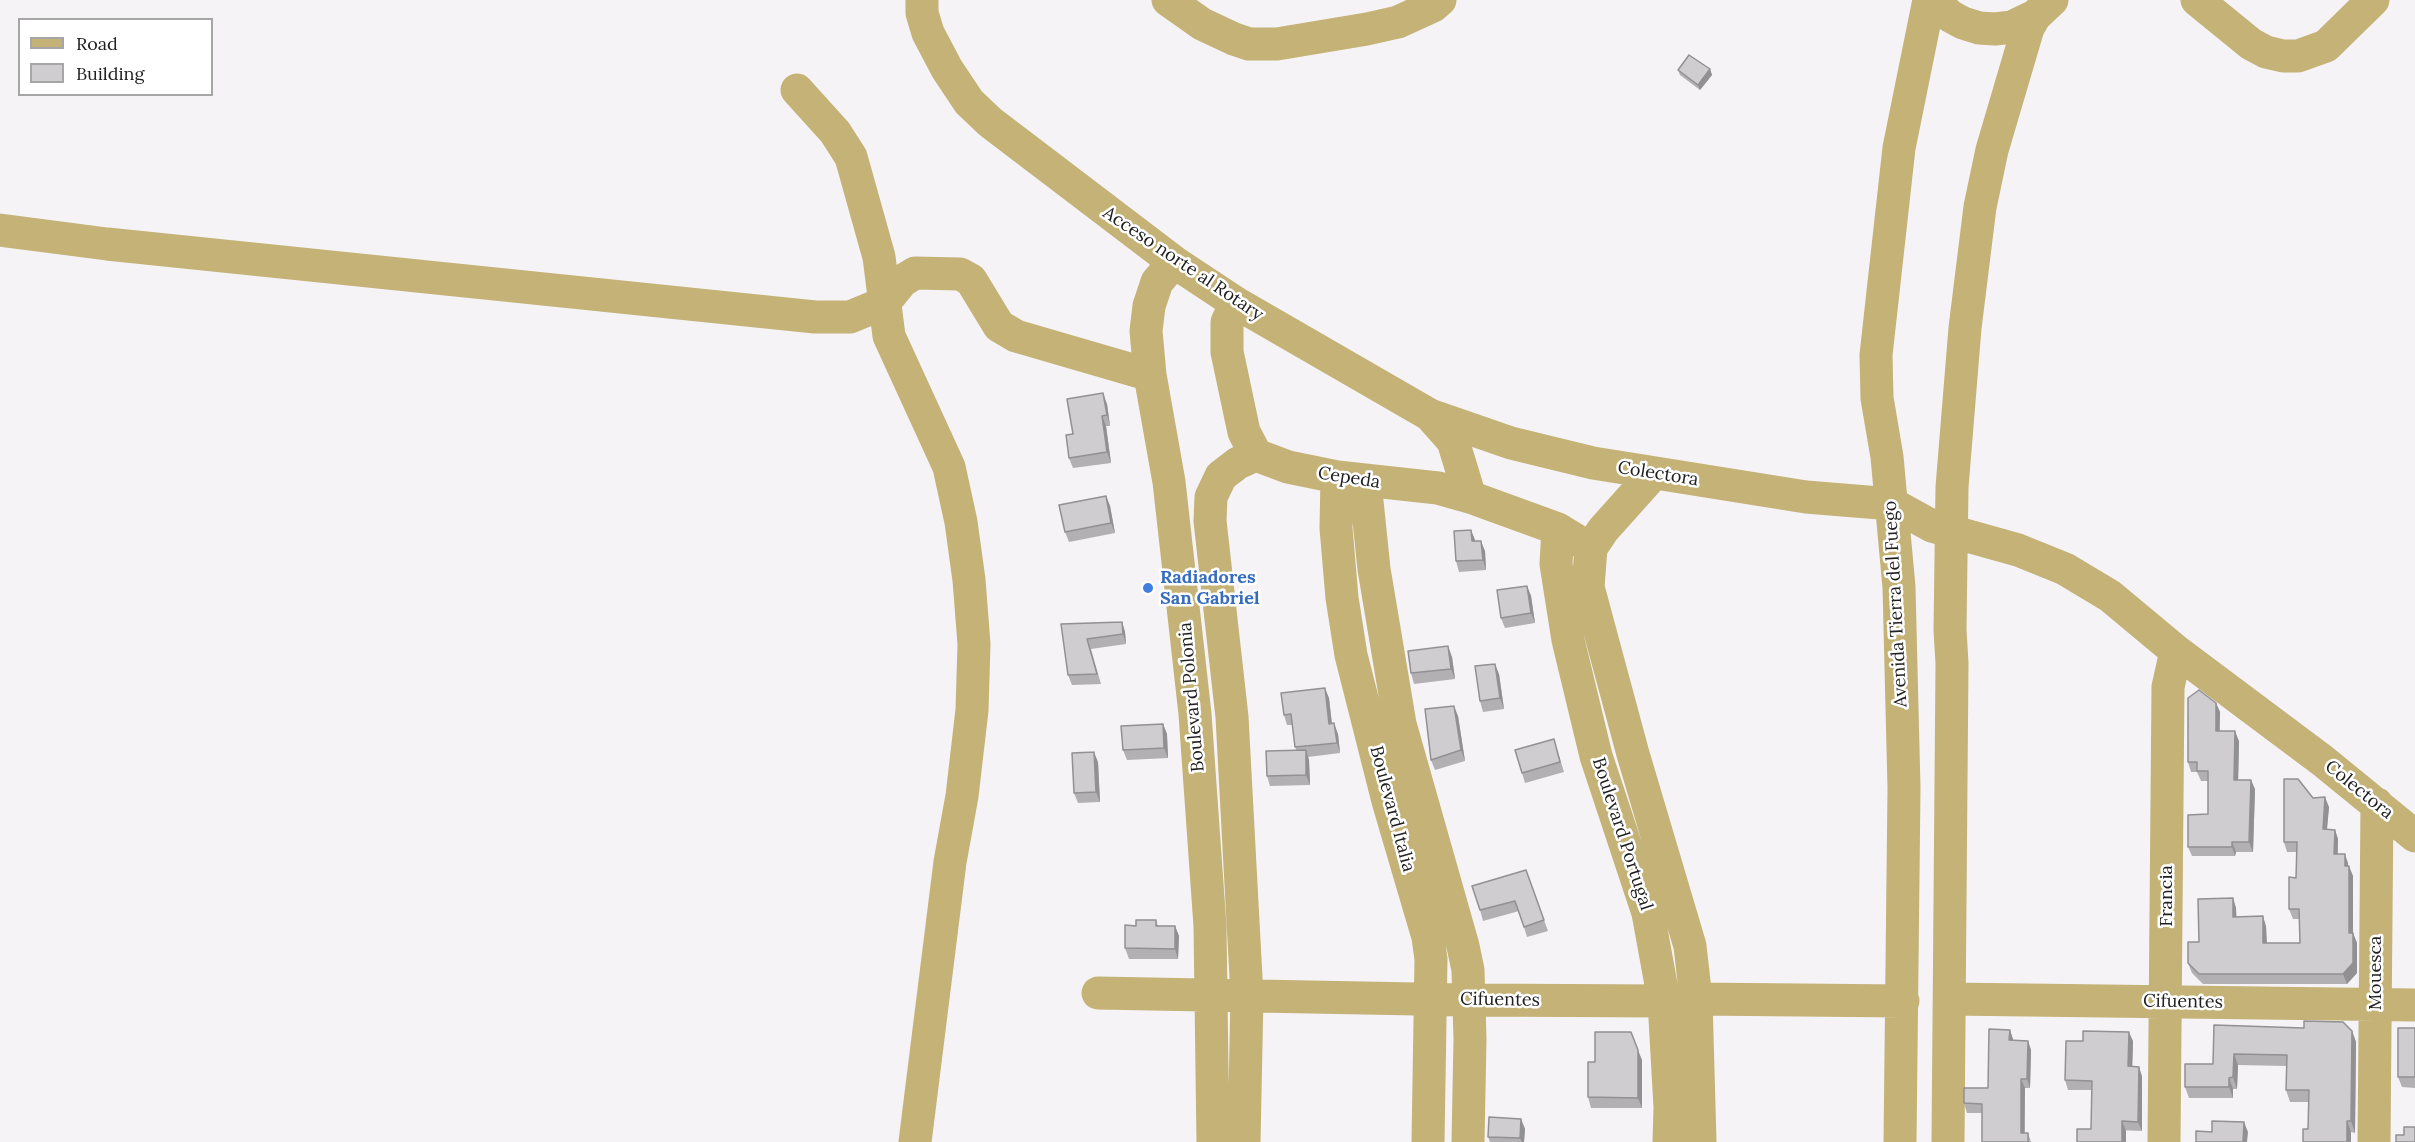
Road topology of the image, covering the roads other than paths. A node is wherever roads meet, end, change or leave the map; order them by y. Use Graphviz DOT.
graph roads {
  1 [pos="922,0"];
  2 [pos="1168,0"];
  3 [pos="1440,0"];
  4 [pos="1931,0"];
  5 [pos="2197,0"];
  6 [pos="2373,0"];
  7 [pos="2048,7"];
  8 [pos="797,90"];
  9 [pos="0,230"];
  10 [pos="1174,262"];
  11 [pos="884,303"];
  12 [pos="1236,303"];
  13 [pos="1150,375"];
  14 [pos="1430,415"];
  15 [pos="1256,455"];
  16 [pos="1654,473"];
  17 [pos="1351,480"];
  18 [pos="1470,497"];
  19 [pos="1892,504"];
  20 [pos="1558,529"];
  21 [pos="1953,533"];
  22 [pos="1591,548"];
  23 [pos="2176,651"];
  24 [pos="2377,804"];
  25 [pos="2415,836"];
  26 [pos="1098,993"];
  27 [pos="1211,995"];
  28 [pos="1247,996"];
  29 [pos="1431,998"];
  30 [pos="1696,999"];
  31 [pos="1950,999"];
  32 [pos="1470,1000"];
  33 [pos="1664,1001"];
  34 [pos="1903,1001"];
  35 [pos="2167,1002"];
  36 [pos="2376,1004"];
  37 [pos="2415,1005"];
  38 [pos="915,1142"];
  39 [pos="1213,1142"];
  40 [pos="1244,1142"];
  41 [pos="1428,1142"];
  42 [pos="1468,1142"];
  43 [pos="1669,1142"];
  44 [pos="1700,1142"];
  45 [pos="1900,1142"];
  46 [pos="1948,1142"];
  47 [pos="2164,1142"];
  48 [pos="2374,1142"];
  1 -- 10 [label="street, Acceso norte al Rotary"];
  2 -- 3 [label="street"];
  4 -- 7 [label="street"];
  4 -- 19 [label="street, Avenida Tierra del Fuego"];
  5 -- 6 [label="street"];
  7 -- 21 [label="street"];
  8 -- 11 [label="street"];
  9 -- 11 [label="street"];
  10 -- 12 [label="street, Acceso norte al Rotary"];
  10 -- 13 [label="street, Boulevard Polonia"];
  11 -- 13 [label="street"];
  11 -- 38 [label="street"];
  12 -- 14 [label="street, Acceso norte al Rotary"];
  12 -- 15 [label="street"];
  13 -- 27 [label="street, Boulevard Polonia"];
  14 -- 16 [label="street, Colectora"];
  14 -- 18 [label="street, Acceso norte al Rotary"];
  15 -- 17 [label="street, Cepeda"];
  15 -- 28 [label="street, Boulevard Polonia"];
  16 -- 19 [label="street, Colectora"];
  16 -- 22 [label="street"];
  17 -- 18 [label="street, Cepeda"];
  17 -- 29 [label="street, Boulevard Italia"];
  17 -- 32 [label="street, Boulevard Italia"];
  18 -- 20 [label="street, Cepeda"];
  19 -- 21 [label="street, Colectora"];
  19 -- 34 [label="street, Avenida Tierra del Fuego"];
  20 -- 22 [label="street, Cepeda"];
  20 -- 33 [label="street, Boulevard Portugal"];
  21 -- 23 [label="street, Colectora"];
  21 -- 31 [label="street"];
  22 -- 30 [label="street, Boulevard Portugal"];
  23 -- 24 [label="street, Colectora"];
  23 -- 35 [label="street, Francia"];
  24 -- 25 [label="street, Colectora"];
  24 -- 36 [label="street, Mouesca"];
  26 -- 27 [label="street, Cifuentes"];
  27 -- 28 [label="street, Cifuentes"];
  27 -- 39 [label="street, Boulevard Polonia"];
  28 -- 29 [label="street, Cifuentes"];
  28 -- 40 [label="street, Boulevard Polonia"];
  29 -- 32 [label="street, Cifuentes"];
  29 -- 41 [label="street, Boulevard Italia"];
  30 -- 33 [label="street, Cifuentes"];
  30 -- 34 [label="street, Cifuentes"];
  30 -- 44 [label="street, Boulevard Portugal"];
  31 -- 35 [label="street, Cifuentes"];
  31 -- 46 [label="street"];
  32 -- 33 [label="street, Cifuentes"];
  32 -- 42 [label="street, Boulevard Italia"];
  33 -- 43 [label="street, Boulevard Portugal"];
  34 -- 45 [label="street, Avenida Tierra del Fuego"];
  35 -- 36 [label="street, Cifuentes"];
  35 -- 47 [label="street, Francia"];
  36 -- 37 [label="street, Cifuentes"];
  36 -- 48 [label="street, Mouesca"];
}
